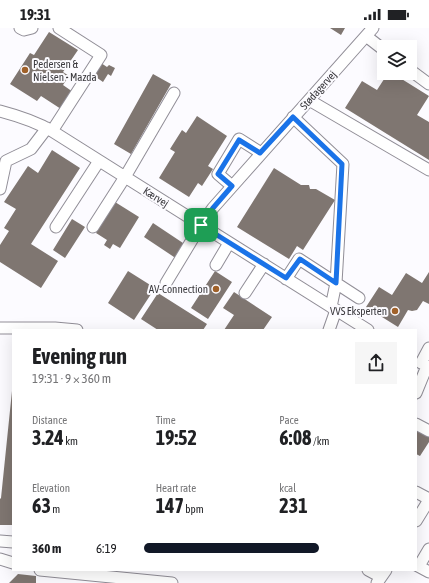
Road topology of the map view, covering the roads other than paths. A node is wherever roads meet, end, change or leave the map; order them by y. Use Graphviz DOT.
graph roads {
  1 [pos="20,28"];
  2 [pos="32,28"];
  3 [pos="59,28"];
  4 [pos="370,32"];
  5 [pos="377,41"];
  6 [pos="417,75"];
  7 [pos="429,84"];
  8 [pos="174,93"];
  9 [pos="309,100"];
  10 [pos="0,111"];
  11 [pos="293,117"];
  12 [pos="49,130"];
  13 [pos="260,153"];
  14 [pos="99,161"];
  15 [pos="429,170"];
  16 [pos="125,177"];
  17 [pos="232,186"];
  18 [pos="0,188"];
  19 [pos="201,225"];
  20 [pos="56,227"];
  21 [pos="93,227"];
  22 [pos="229,243"];
  23 [pos="264,264"];
  24 [pos="216,266"];
  25 [pos="286,278"];
  26 [pos="166,283"];
  27 [pos="336,283"];
  28 [pos="245,293"];
  29 [pos="359,298"];
  30 [pos="334,308"];
  31 [pos="0,328"];
  32 [pos="362,328"];
  33 [pos="66,329"];
  34 [pos="329,329"];
  35 [pos="429,348"];
  36 [pos="423,364"];
  37 [pos="417,389"];
  38 [pos="417,425"];
  39 [pos="429,432"];
  40 [pos="417,493"];
  41 [pos="429,499"];
  42 [pos="417,519"];
  43 [pos="0,541"];
  44 [pos="12,542"];
  45 [pos="429,549"];
  46 [pos="0,559"];
  47 [pos="12,563"];
  48 [pos="417,566"];
  49 [pos="50,571"];
  50 [pos="370,571"];
  51 [pos="429,572"];
  52 [pos="381,577"];
  53 [pos="172,583"];
  1 -- 2 [label="street"];
  3 -- 12 [label="street"];
  4 -- 5 [label="street"];
  4 -- 9 [label="street, Stødagervej"];
  6 -- 7 [label="street"];
  8 -- 16 [label="street"];
  9 -- 11 [label="street, Stødagervej"];
  9 -- 15 [label="street"];
  10 -- 12 [label="street, Kærvej"];
  11 -- 13 [label="street, Stødagervej"];
  11 -- 27 [label="street"];
  12 -- 14 [label="street, Kærvej"];
  12 -- 18 [label="street"];
  13 -- 17 [label="street, Stødagervej"];
  13 -- 17 [label="street"];
  14 -- 16 [label="street, Kærvej"];
  14 -- 20 [label="street"];
  16 -- 19 [label="street, Kærvej"];
  16 -- 21 [label="street"];
  17 -- 19 [label="street, Stødagervej"];
  19 -- 22 [label="street, Kærvej"];
  19 -- 26 [label="street, Stødagervej"];
  22 -- 23 [label="street, Kærvej"];
  22 -- 24 [label="street"];
  23 -- 25 [label="street, Kærvej"];
  23 -- 28 [label="street"];
  25 -- 27 [label="street"];
  25 -- 30 [label="street, Kærvej"];
  27 -- 29 [label="street"];
  27 -- 30 [label="street"];
  30 -- 32 [label="street, Kærvej"];
  30 -- 34 [label="street"];
  31 -- 33 [label="street"];
  35 -- 36 [label="street"];
  36 -- 37 [label="street"];
  38 -- 39 [label="street"];
  40 -- 41 [label="street"];
  41 -- 42 [label="street"];
  43 -- 44 [label="street"];
  45 -- 48 [label="street"];
  46 -- 47 [label="street"];
  48 -- 51 [label="street"];
  49 -- 53 [label="street"];
  50 -- 52 [label="street"];
}
